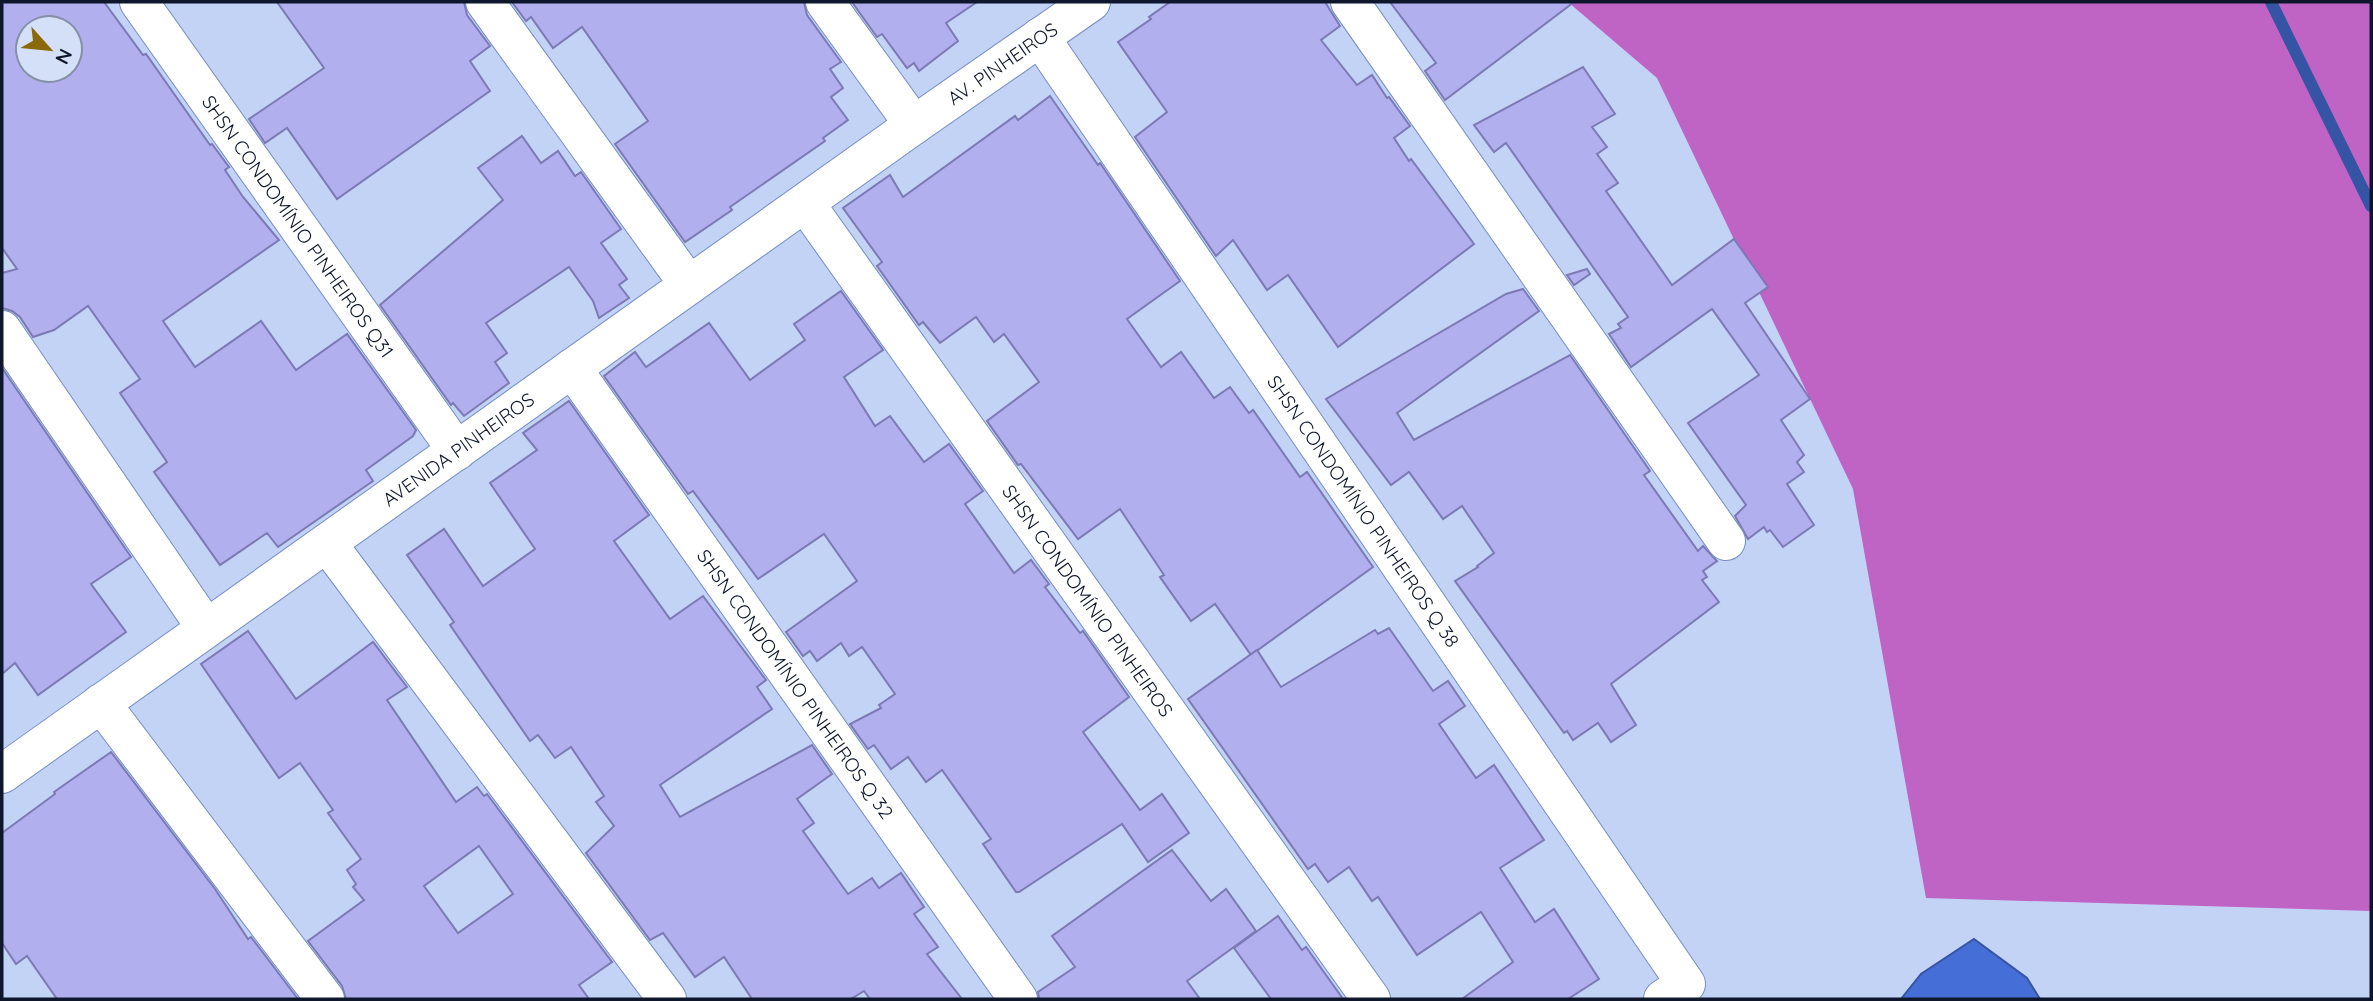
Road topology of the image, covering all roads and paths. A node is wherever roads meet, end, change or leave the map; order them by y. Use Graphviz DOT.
graph roads {
  1 [pos="139,2"];
  2 [pos="485,2"];
  3 [pos="825,2"];
  4 [pos="1091,2"];
  5 [pos="1350,2"];
  6 [pos="1040,37"];
  7 [pos="914,125"];
  8 [pos="805,203"];
  9 [pos="689,285"];
  10 [pos="2,330"];
  11 [pos="572,368"];
  12 [pos="457,451"];
  13 [pos="1727,541"];
  14 [pos="327,543"];
  15 [pos="206,628"];
  16 [pos="101,704"];
  17 [pos="2,774"];
  18 [pos="1675,992"];
  19 [pos="325,999"];
  20 [pos="667,999"];
  21 [pos="1017,999"];
  22 [pos="1371,999"];
  1 -- 12 [label="street, SHSN CONDOMÍNIO PINHEIROS Q31"];
  2 -- 9 [label="street"];
  3 -- 7 [label="street"];
  4 -- 6 [label="street, AV. PINHEIROS"];
  5 -- 13 [label="street"];
  6 -- 7 [label="street, AV. PINHEIROS"];
  6 -- 18 [label="street, SHSN CONDOMÍNIO PINHEIROS Q 38"];
  7 -- 8 [label="street, AVENIDA PINHEIROS"];
  8 -- 9 [label="street, AVENIDA PINHEIROS"];
  8 -- 22 [label="street, SHSN CONDOMÍNIO PINHEIROS"];
  9 -- 11 [label="street, AVENIDA PINHEIROS"];
  10 -- 15 [label="street"];
  11 -- 12 [label="street, AVENIDA PINHEIROS"];
  11 -- 21 [label="street, SHSN CONDOMÍNIO PINHEIROS Q 32"];
  12 -- 14 [label="street, AVENIDA PINHEIROS"];
  14 -- 15 [label="street, AVENIDA PINHEIROS"];
  14 -- 20 [label="street"];
  15 -- 16 [label="street, AVENIDA PINHEIROS"];
  16 -- 17 [label="street, AVENIDA PINHEIROS"];
  16 -- 19 [label="street"];
}
